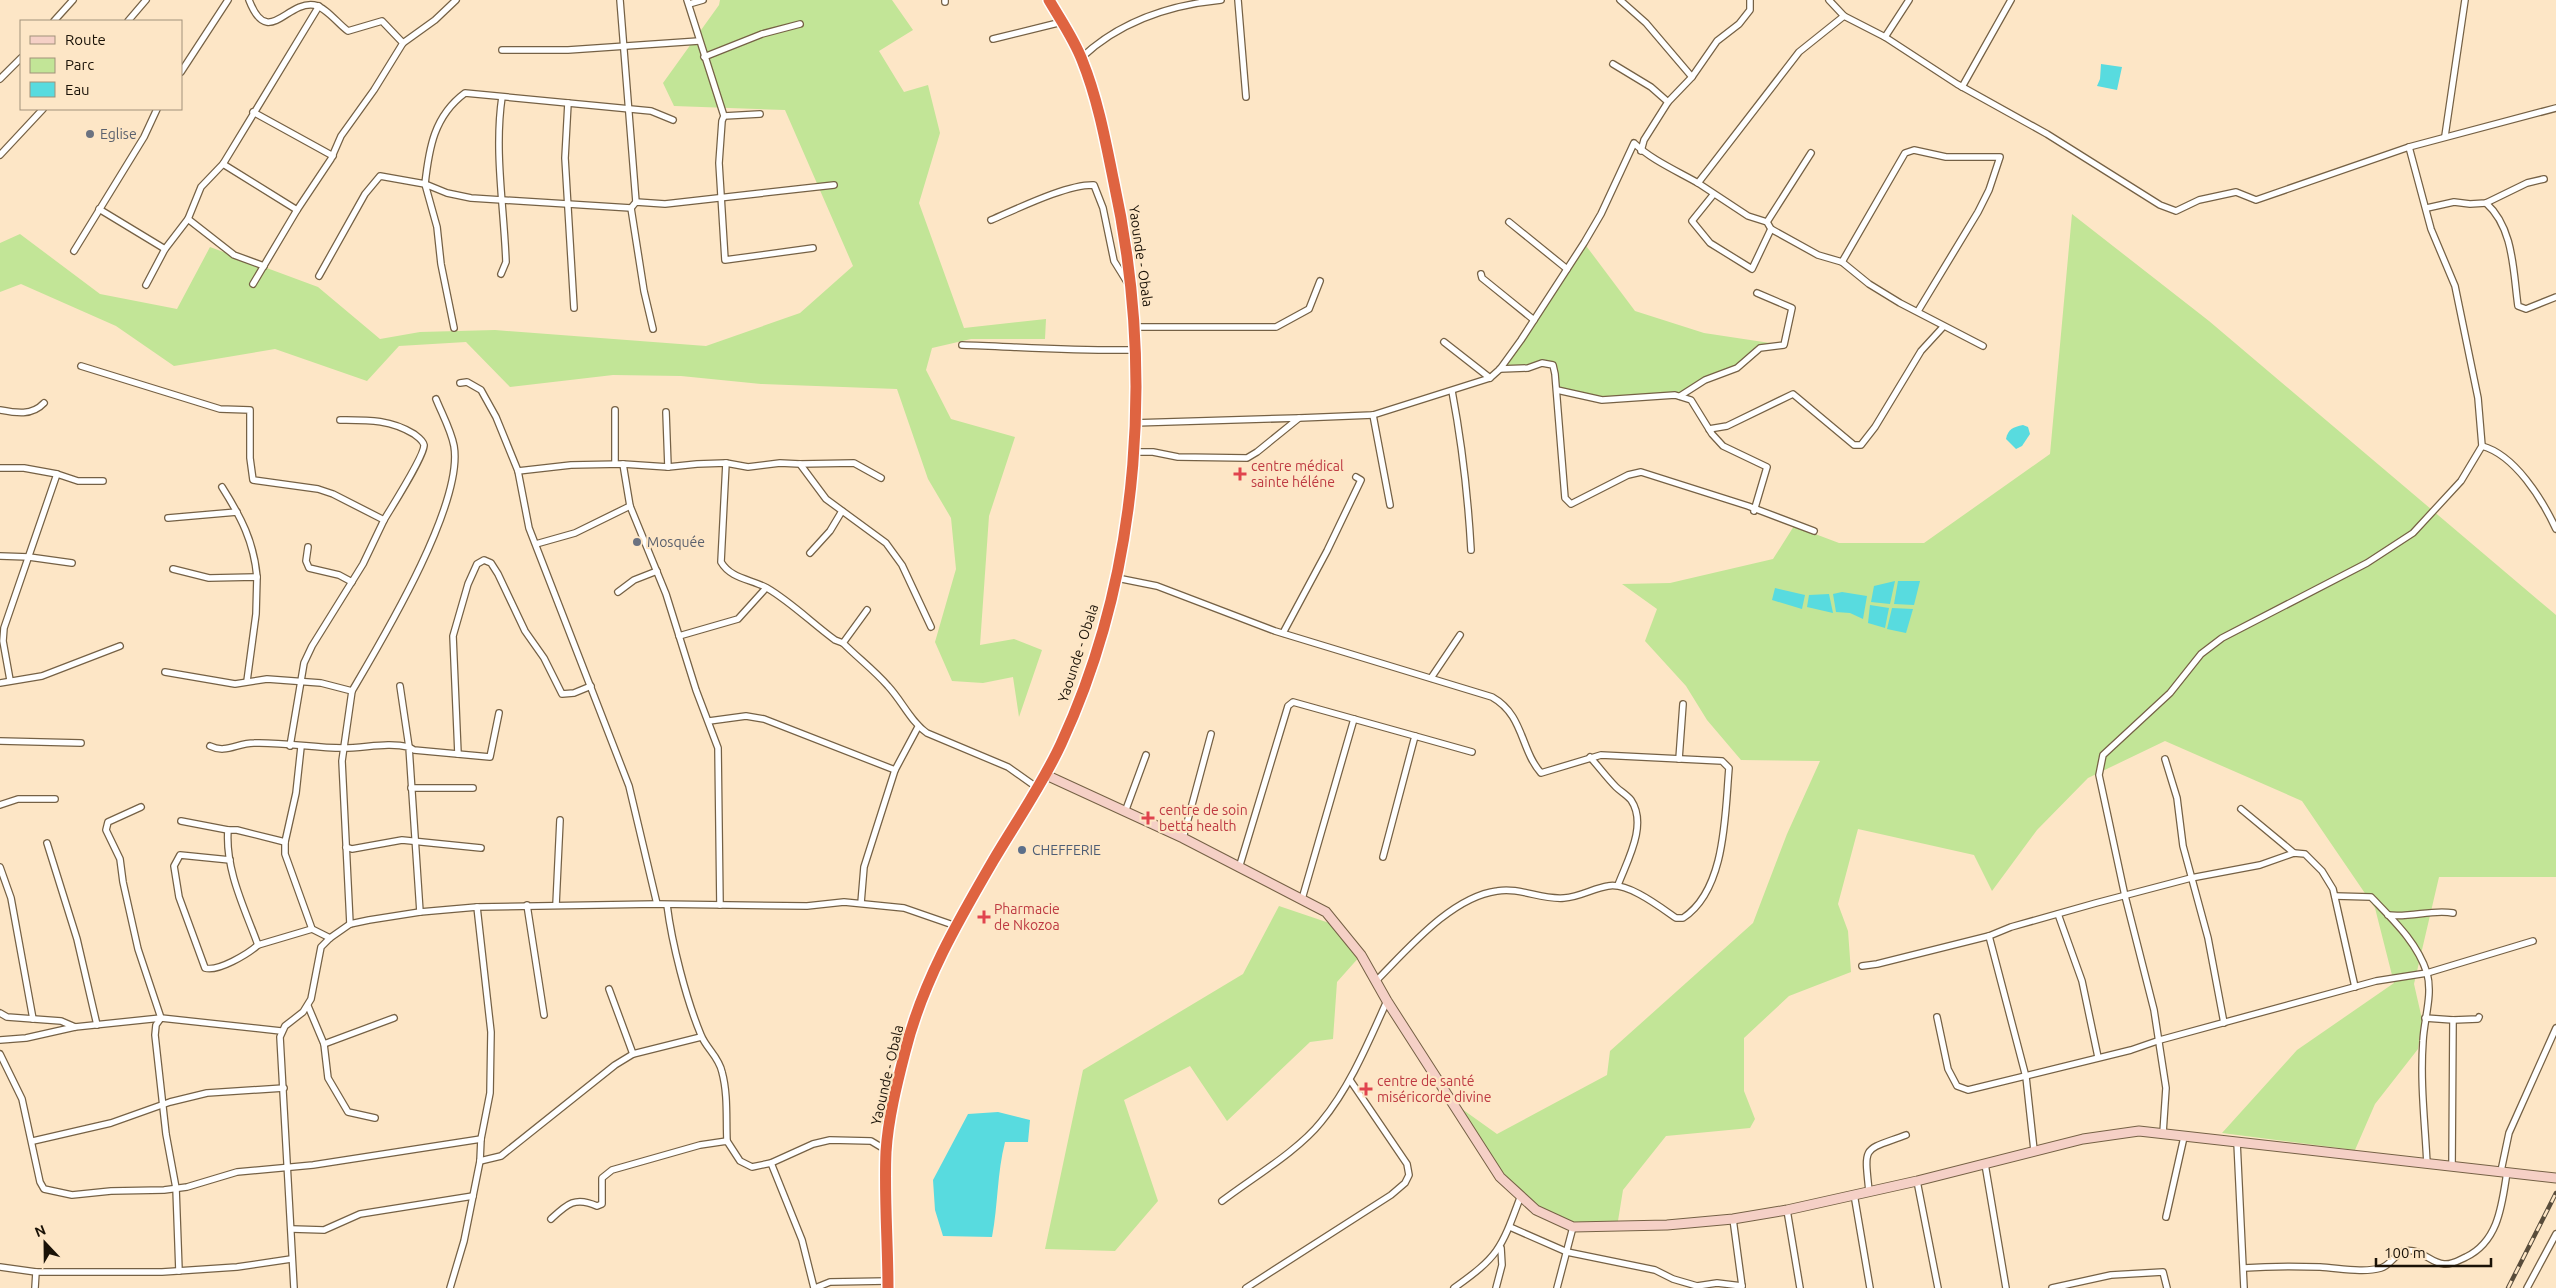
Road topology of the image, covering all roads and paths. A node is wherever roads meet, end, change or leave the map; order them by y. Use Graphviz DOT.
graph roads {
  1 [pos="73,0"];
  2 [pos="146,0"];
  3 [pos="228,0"];
  4 [pos="249,0"];
  5 [pos="456,0"];
  6 [pos="620,0"];
  7 [pos="703,0"];
  8 [pos="1049,0"];
  9 [pos="1215,0"];
  10 [pos="1221,0"];
  11 [pos="1238,0"];
  12 [pos="1620,0"];
  13 [pos="1750,0"];
  14 [pos="1829,0"];
  15 [pos="1909,0"];
  16 [pos="2012,0"];
  17 [pos="2465,0"];
  18 [pos="688,2"];
  19 [pos="319,6"];
  20 [pos="1844,16"];
  21 [pos="55,20"];
  22 [pos="129,20"];
  23 [pos="1062,22"];
  24 [pos="800,24"];
  25 [pos="1885,37"];
  26 [pos="993,38"];
  27 [pos="698,41"];
  28 [pos="403,42"];
  29 [pos="625,46"];
  30 [pos="502,50"];
  31 [pos="704,57"];
  32 [pos="1082,58"];
  33 [pos="20,59"];
  34 [pos="1613,64"];
  35 [pos="182,70"];
  36 [pos="1692,77"];
  37 [pos="0,79"];
  38 [pos="1962,87"];
  39 [pos="502,97"];
  40 [pos="1246,97"];
  41 [pos="1668,102"];
  42 [pos="568,103"];
  43 [pos="629,108"];
  44 [pos="2556,108"];
  45 [pos="42,110"];
  46 [pos="157,110"];
  47 [pos="253,112"];
  48 [pos="760,114"];
  49 [pos="724,116"];
  50 [pos="673,120"];
  51 [pos="2445,136"];
  52 [pos="2409,147"];
  53 [pos="1641,151"];
  54 [pos="1810,152"];
  55 [pos="0,155"];
  56 [pos="333,156"];
  57 [pos="223,164"];
  58 [pos="2544,179"];
  59 [pos="1698,183"];
  60 [pos="425,184"];
  61 [pos="834,185"];
  62 [pos="1713,194"];
  63 [pos="721,199"];
  64 [pos="503,200"];
  65 [pos="636,202"];
  66 [pos="2486,202"];
  67 [pos="568,203"];
  68 [pos="631,208"];
  69 [pos="2426,208"];
  70 [pos="100,209"];
  71 [pos="297,210"];
  72 [pos="188,219"];
  73 [pos="991,220"];
  74 [pos="1509,222"];
  75 [pos="1767,222"];
  76 [pos="1772,229"];
  77 [pos="812,248"];
  78 [pos="165,249"];
  79 [pos="74,251"];
  80 [pos="1842,262"];
  81 [pos="264,266"];
  82 [pos="1567,269"];
  83 [pos="501,274"];
  84 [pos="1482,274"];
  85 [pos="319,276"];
  86 [pos="1320,282"];
  87 [pos="253,284"];
  88 [pos="146,285"];
  89 [pos="1133,290"];
  90 [pos="1757,293"];
  91 [pos="2556,297"];
  92 [pos="574,308"];
  93 [pos="1918,311"];
  94 [pos="1534,320"];
  95 [pos="1134,327"];
  96 [pos="1943,327"];
  97 [pos="454,328"];
  98 [pos="653,329"];
  99 [pos="1444,342"];
  100 [pos="962,345"];
  101 [pos="1983,346"];
  102 [pos="1134,350"];
  103 [pos="81,366"];
  104 [pos="1500,369"];
  105 [pos="1490,378"];
  106 [pos="460,383"];
  107 [pos="1556,390"];
  108 [pos="1452,391"];
  109 [pos="1680,396"];
  110 [pos="436,399"];
  111 [pos="44,404"];
  112 [pos="0,410"];
  113 [pos="615,410"];
  114 [pos="666,412"];
  115 [pos="1373,415"];
  116 [pos="1299,418"];
  117 [pos="340,420"];
  118 [pos="1134,423"];
  119 [pos="1709,429"];
  120 [pos="2482,446"];
  121 [pos="1134,452"];
  122 [pos="615,464"];
  123 [pos="623,464"];
  124 [pos="726,464"];
  125 [pos="800,464"];
  126 [pos="668,467"];
  127 [pos="0,468"];
  128 [pos="518,471"];
  129 [pos="57,474"];
  130 [pos="1356,476"];
  131 [pos="881,478"];
  132 [pos="103,481"];
  133 [pos="222,487"];
  134 [pos="1390,505"];
  135 [pos="630,506"];
  136 [pos="842,511"];
  137 [pos="1754,511"];
  138 [pos="237,512"];
  139 [pos="168,518"];
  140 [pos="384,520"];
  141 [pos="2556,529"];
  142 [pos="1814,531"];
  143 [pos="536,544"];
  144 [pos="308,547"];
  145 [pos="1471,550"];
  146 [pos="810,552"];
  147 [pos="0,556"];
  148 [pos="28,557"];
  149 [pos="72,563"];
  150 [pos="173,569"];
  151 [pos="658,571"];
  152 [pos="257,577"];
  153 [pos="1117,578"];
  154 [pos="352,582"];
  155 [pos="766,588"];
  156 [pos="618,592"];
  157 [pos="867,610"];
  158 [pos="931,627"];
  159 [pos="1283,633"];
  160 [pos="1460,635"];
  161 [pos="679,636"];
  162 [pos="843,643"];
  163 [pos="120,646"];
  164 [pos="165,672"];
  165 [pos="1431,678"];
  166 [pos="10,680"];
  167 [pos="247,681"];
  168 [pos="300,681"];
  169 [pos="0,683"];
  170 [pos="400,686"];
  171 [pos="591,686"];
  172 [pos="352,691"];
  173 [pos="1683,704"];
  174 [pos="499,713"];
  175 [pos="1354,719"];
  176 [pos="709,721"];
  177 [pos="918,727"];
  178 [pos="1211,734"];
  179 [pos="1415,736"];
  180 [pos="0,741"];
  181 [pos="81,743"];
  182 [pos="210,746"];
  183 [pos="290,746"];
  184 [pos="301,747"];
  185 [pos="409,747"];
  186 [pos="343,748"];
  187 [pos="1472,752"];
  188 [pos="458,754"];
  189 [pos="1146,755"];
  190 [pos="1590,757"];
  191 [pos="1679,759"];
  192 [pos="2165,760"];
  193 [pos="895,770"];
  194 [pos="1046,775"];
  195 [pos="411,788"];
  196 [pos="473,788"];
  197 [pos="1039,789"];
  198 [pos="55,800"];
  199 [pos="0,805"];
  200 [pos="140,807"];
  201 [pos="2241,808"];
  202 [pos="1125,812"];
  203 [pos="560,820"];
  204 [pos="181,821"];
  205 [pos="228,830"];
  206 [pos="1183,838"];
  207 [pos="285,842"];
  208 [pos="415,842"];
  209 [pos="47,843"];
  210 [pos="346,847"];
  211 [pos="481,848"];
  212 [pos="2294,853"];
  213 [pos="1383,857"];
  214 [pos="230,860"];
  215 [pos="0,867"];
  216 [pos="1239,868"];
  217 [pos="2192,878"];
  218 [pos="1618,885"];
  219 [pos="2125,896"];
  220 [pos="2335,896"];
  221 [pos="1302,899"];
  222 [pos="861,903"];
  223 [pos="657,904"];
  224 [pos="527,905"];
  225 [pos="556,905"];
  226 [pos="667,905"];
  227 [pos="720,905"];
  228 [pos="477,907"];
  229 [pos="420,912"];
  230 [pos="2454,912"];
  231 [pos="2058,914"];
  232 [pos="2388,915"];
  233 [pos="350,924"];
  234 [pos="956,926"];
  235 [pos="312,929"];
  236 [pos="1989,936"];
  237 [pos="330,938"];
  238 [pos="2534,941"];
  239 [pos="258,946"];
  240 [pos="1862,966"];
  241 [pos="2426,973"];
  242 [pos="1376,981"];
  243 [pos="2355,987"];
  244 [pos="609,989"];
  245 [pos="1387,1001"];
  246 [pos="308,1006"];
  247 [pos="0,1013"];
  248 [pos="544,1016"];
  249 [pos="1937,1017"];
  250 [pos="2479,1017"];
  251 [pos="161,1018"];
  252 [pos="394,1018"];
  253 [pos="2425,1018"];
  254 [pos="33,1019"];
  255 [pos="2453,1020"];
  256 [pos="2224,1023"];
  257 [pos="97,1025"];
  258 [pos="75,1027"];
  259 [pos="2556,1028"];
  260 [pos="281,1031"];
  261 [pos="702,1037"];
  262 [pos="0,1040"];
  263 [pos="2160,1040"];
  264 [pos="324,1044"];
  265 [pos="0,1054"];
  266 [pos="632,1054"];
  267 [pos="2098,1057"];
  268 [pos="2026,1077"];
  269 [pos="1350,1080"];
  270 [pos="284,1088"];
  271 [pos="163,1105"];
  272 [pos="375,1118"];
  273 [pos="2163,1134"];
  274 [pos="1906,1135"];
  275 [pos="2184,1137"];
  276 [pos="481,1139"];
  277 [pos="33,1141"];
  278 [pos="727,1141"];
  279 [pos="2237,1142"];
  280 [pos="886,1150"];
  281 [pos="2034,1150"];
  282 [pos="480,1161"];
  283 [pos="771,1163"];
  284 [pos="1985,1164"];
  285 [pos="2427,1164"];
  286 [pos="286,1166"];
  287 [pos="2452,1166"];
  288 [pos="2504,1172"];
  289 [pos="2553,1178"];
  290 [pos="1918,1181"];
  291 [pos="176,1188"];
  292 [pos="1869,1191"];
  293 [pos="1854,1194"];
  294 [pos="473,1196"];
  295 [pos="1520,1198"];
  296 [pos="1222,1201"];
  297 [pos="1787,1210"];
  298 [pos="1733,1218"];
  299 [pos="2166,1218"];
  300 [pos="551,1219"];
  301 [pos="1510,1227"];
  302 [pos="1573,1227"];
  303 [pos="292,1230"];
  304 [pos="2556,1234"];
  305 [pos="1500,1248"];
  306 [pos="1567,1252"];
  307 [pos="291,1259"];
  308 [pos="0,1267"];
  309 [pos="2244,1268"];
  310 [pos="179,1271"];
  311 [pos="36,1272"];
  312 [pos="888,1284"];
  313 [pos="1697,1287"];
  314 [pos="1741,1287"];
  315 [pos="35,1288"];
  316 [pos="294,1288"];
  317 [pos="450,1288"];
  318 [pos="814,1288"];
  319 [pos="1246,1288"];
  320 [pos="1454,1288"];
  321 [pos="1496,1288"];
  322 [pos="1557,1288"];
  323 [pos="1800,1288"];
  324 [pos="1870,1288"];
  325 [pos="1938,1288"];
  326 [pos="2006,1288"];
  327 [pos="2052,1288"];
  328 [pos="2167,1288"];
  329 [pos="2244,1288"];
  330 [pos="2527,1288"];
  1 -- 21 [label="street"];
  2 -- 22 [label="street"];
  3 -- 35 [label="street"];
  4 -- 19 [label="street"];
  5 -- 28 [label="street"];
  6 -- 29 [label="street"];
  7 -- 18 [label="street"];
  8 -- 23 [label="highway, Yaounde - Obala"];
  9 -- 10 [label="street"];
  9 -- 32 [label="street"];
  11 -- 40 [label="street"];
  12 -- 36 [label="street"];
  13 -- 36 [label="street"];
  14 -- 20 [label="street"];
  15 -- 25 [label="street"];
  16 -- 38 [label="street"];
  17 -- 51 [label="street"];
  18 -- 27 [label="street"];
  19 -- 28 [label="street"];
  19 -- 47 [label="street"];
  20 -- 25 [label="street"];
  20 -- 59 [label="street"];
  23 -- 26 [label="street"];
  23 -- 32 [label="highway, Yaounde - Obala"];
  24 -- 31 [label="street"];
  25 -- 38 [label="street"];
  27 -- 29 [label="street"];
  27 -- 31 [label="street"];
  28 -- 56 [label="street"];
  29 -- 30 [label="street"];
  29 -- 43 [label="street"];
  31 -- 49 [label="street"];
  32 -- 89 [label="highway, Yaounde - Obala"];
  33 -- 37 [label="street"];
  34 -- 41 [label="street"];
  36 -- 41 [label="street"];
  38 -- 52 [label="street"];
  39 -- 42 [label="street"];
  39 -- 60 [label="street"];
  39 -- 64 [label="street"];
  41 -- 53 [label="street"];
  42 -- 43 [label="street"];
  42 -- 67 [label="street"];
  43 -- 50 [label="street"];
  43 -- 65 [label="street"];
  44 -- 51 [label="street"];
  45 -- 55 [label="street"];
  46 -- 70 [label="street"];
  47 -- 56 [label="street"];
  47 -- 57 [label="street"];
  48 -- 49 [label="street"];
  49 -- 63 [label="street"];
  51 -- 52 [label="street"];
  52 -- 69 [label="street"];
  53 -- 59 [label="street"];
  53 -- 82 [label="street"];
  54 -- 75 [label="street"];
  56 -- 71 [label="street"];
  57 -- 71 [label="street"];
  57 -- 72 [label="street"];
  58 -- 66 [label="street"];
  59 -- 62 [label="street"];
  60 -- 64 [label="street"];
  60 -- 85 [label="street"];
  60 -- 97 [label="street"];
  61 -- 63 [label="street"];
  62 -- 75 [label="street"];
  62 -- 76 [label="street"];
  63 -- 65 [label="street"];
  63 -- 77 [label="street"];
  64 -- 67 [label="street"];
  64 -- 83 [label="street"];
  65 -- 68 [label="street"];
  66 -- 69 [label="street"];
  66 -- 91 [label="street"];
  67 -- 68 [label="street"];
  67 -- 92 [label="street"];
  68 -- 98 [label="street"];
  69 -- 120 [label="street"];
  70 -- 78 [label="street"];
  70 -- 79 [label="street"];
  71 -- 81 [label="street"];
  72 -- 78 [label="street"];
  72 -- 81 [label="street"];
  73 -- 89 [label="street"];
  74 -- 82 [label="street"];
  75 -- 76 [label="street"];
  76 -- 80 [label="street"];
  78 -- 88 [label="street"];
  80 -- 93 [label="street"];
  80 -- 93 [label="street"];
  81 -- 87 [label="street"];
  82 -- 94 [label="street"];
  84 -- 94 [label="street"];
  86 -- 95 [label="street"];
  89 -- 95 [label="highway, Yaounde - Obala"];
  90 -- 109 [label="street"];
  93 -- 96 [label="street"];
  94 -- 104 [label="street"];
  95 -- 102 [label="highway, Yaounde - Obala"];
  96 -- 101 [label="street"];
  96 -- 119 [label="street"];
  99 -- 105 [label="street"];
  100 -- 102 [label="street"];
  102 -- 118 [label="highway, Yaounde - Obala"];
  103 -- 140 [label="street"];
  104 -- 105 [label="street"];
  104 -- 107 [label="street"];
  105 -- 108 [label="street"];
  106 -- 128 [label="street"];
  107 -- 109 [label="street"];
  107 -- 137 [label="street"];
  108 -- 115 [label="street"];
  108 -- 145 [label="street"];
  109 -- 119 [label="street"];
  110 -- 172 [label="street"];
  111 -- 112 [label="street"];
  113 -- 122 [label="street"];
  114 -- 126 [label="street"];
  115 -- 116 [label="street"];
  115 -- 134 [label="street"];
  116 -- 118 [label="street"];
  116 -- 121 [label="street"];
  117 -- 140 [label="street"];
  118 -- 121 [label="highway, Yaounde - Obala"];
  119 -- 137 [label="street"];
  120 -- 141 [label="street"];
  120 -- 219 [label="street"];
  121 -- 153 [label="highway, Yaounde - Obala"];
  122 -- 123 [label="street"];
  122 -- 128 [label="street"];
  123 -- 126 [label="street"];
  123 -- 135 [label="street"];
  124 -- 125 [label="street"];
  124 -- 126 [label="street"];
  124 -- 155 [label="street"];
  125 -- 131 [label="street"];
  125 -- 136 [label="street"];
  127 -- 129 [label="street"];
  128 -- 143 [label="street"];
  129 -- 132 [label="street"];
  129 -- 148 [label="street"];
  130 -- 159 [label="street"];
  133 -- 138 [label="street"];
  135 -- 143 [label="street"];
  135 -- 151 [label="street"];
  136 -- 146 [label="street"];
  136 -- 158 [label="street"];
  137 -- 142 [label="street"];
  138 -- 139 [label="street"];
  138 -- 152 [label="street"];
  140 -- 154 [label="street"];
  143 -- 171 [label="street"];
  144 -- 154 [label="street"];
  147 -- 148 [label="street"];
  148 -- 149 [label="street"];
  148 -- 166 [label="street"];
  150 -- 152 [label="street"];
  151 -- 156 [label="street"];
  151 -- 161 [label="street"];
  152 -- 167 [label="street"];
  153 -- 159 [label="street"];
  153 -- 194 [label="highway, Yaounde - Obala"];
  154 -- 168 [label="street"];
  155 -- 161 [label="street"];
  155 -- 162 [label="street"];
  157 -- 162 [label="street"];
  159 -- 165 [label="street"];
  160 -- 165 [label="street"];
  161 -- 176 [label="street"];
  162 -- 177 [label="street"];
  163 -- 166 [label="street"];
  164 -- 167 [label="street"];
  165 -- 190 [label="street"];
  166 -- 169 [label="street"];
  167 -- 168 [label="street"];
  168 -- 172 [label="street"];
  168 -- 183 [label="street"];
  170 -- 185 [label="street"];
  171 -- 188 [label="street"];
  171 -- 223 [label="street"];
  172 -- 186 [label="street"];
  173 -- 191 [label="street"];
  174 -- 188 [label="street"];
  175 -- 179 [label="street"];
  175 -- 216 [label="street"];
  175 -- 221 [label="street"];
  176 -- 193 [label="street"];
  176 -- 227 [label="street"];
  177 -- 193 [label="street"];
  177 -- 197 [label="street"];
  178 -- 206 [label="street"];
  179 -- 187 [label="street"];
  179 -- 213 [label="street"];
  180 -- 181 [label="street"];
  182 -- 183 [label="street"];
  183 -- 184 [label="street"];
  184 -- 186 [label="street"];
  184 -- 207 [label="street"];
  185 -- 186 [label="street"];
  185 -- 188 [label="street"];
  185 -- 195 [label="street"];
  186 -- 210 [label="street"];
  189 -- 202 [label="street"];
  190 -- 191 [label="street"];
  190 -- 218 [label="street"];
  191 -- 218 [label="street"];
  192 -- 217 [label="street"];
  193 -- 222 [label="street"];
  194 -- 197 [label="highway, Yaounde - Obala"];
  194 -- 202 [label="street"];
  195 -- 196 [label="street"];
  195 -- 208 [label="street"];
  197 -- 234 [label="highway, Yaounde - Obala"];
  198 -- 199 [label="street"];
  200 -- 251 [label="street"];
  201 -- 212 [label="street"];
  202 -- 206 [label="street"];
  203 -- 225 [label="street"];
  204 -- 205 [label="street"];
  205 -- 207 [label="street"];
  205 -- 214 [label="street"];
  206 -- 216 [label="street"];
  207 -- 235 [label="street"];
  208 -- 210 [label="street"];
  208 -- 211 [label="street"];
  208 -- 229 [label="street"];
  209 -- 257 [label="street"];
  210 -- 233 [label="street"];
  212 -- 217 [label="street"];
  212 -- 220 [label="street"];
  214 -- 239 [label="street"];
  214 -- 239 [label="street"];
  215 -- 254 [label="street"];
  216 -- 221 [label="street"];
  217 -- 219 [label="street"];
  217 -- 256 [label="street"];
  218 -- 242 [label="street"];
  219 -- 231 [label="street"];
  219 -- 263 [label="street"];
  220 -- 232 [label="street"];
  220 -- 243 [label="street"];
  221 -- 242 [label="street"];
  222 -- 227 [label="street"];
  222 -- 234 [label="street"];
  223 -- 225 [label="street"];
  223 -- 226 [label="street"];
  224 -- 225 [label="street"];
  224 -- 228 [label="street"];
  224 -- 248 [label="street"];
  226 -- 227 [label="street"];
  226 -- 261 [label="street"];
  228 -- 229 [label="street"];
  228 -- 276 [label="street"];
  229 -- 233 [label="street"];
  230 -- 232 [label="street"];
  231 -- 236 [label="street"];
  231 -- 267 [label="street"];
  232 -- 241 [label="street"];
  233 -- 237 [label="street"];
  234 -- 280 [label="highway, Yaounde - Obala"];
  235 -- 237 [label="street"];
  235 -- 239 [label="street"];
  236 -- 240 [label="street"];
  236 -- 268 [label="street"];
  237 -- 246 [label="street"];
  238 -- 241 [label="street"];
  241 -- 243 [label="street"];
  241 -- 253 [label="street"];
  242 -- 245 [label="street"];
  243 -- 256 [label="street"];
  244 -- 266 [label="street"];
  245 -- 269 [label="street"];
  245 -- 295 [label="street"];
  246 -- 260 [label="street"];
  246 -- 264 [label="street"];
  247 -- 254 [label="street"];
  249 -- 268 [label="street"];
  250 -- 255 [label="street"];
  251 -- 257 [label="street"];
  251 -- 260 [label="street"];
  251 -- 271 [label="street"];
  252 -- 264 [label="street"];
  253 -- 255 [label="street"];
  253 -- 285 [label="street"];
  254 -- 258 [label="street"];
  255 -- 287 [label="street"];
  256 -- 263 [label="street"];
  257 -- 258 [label="street"];
  258 -- 262 [label="street"];
  259 -- 288 [label="street"];
  260 -- 270 [label="street"];
  261 -- 266 [label="street"];
  261 -- 278 [label="street"];
  263 -- 267 [label="street"];
  263 -- 273 [label="street"];
  264 -- 272 [label="street"];
  265 -- 277 [label="street"];
  266 -- 282 [label="street"];
  267 -- 268 [label="street"];
  268 -- 281 [label="street"];
  269 -- 296 [label="street"];
  269 -- 319 [label="street"];
  270 -- 271 [label="street"];
  270 -- 286 [label="street"];
  271 -- 277 [label="street"];
  271 -- 291 [label="street"];
  273 -- 275 [label="street"];
  273 -- 281 [label="street"];
  274 -- 292 [label="street"];
  275 -- 279 [label="street"];
  275 -- 299 [label="street"];
  276 -- 282 [label="street"];
  276 -- 286 [label="street"];
  277 -- 291 [label="street"];
  278 -- 283 [label="street"];
  278 -- 300 [label="street"];
  279 -- 285 [label="street"];
  279 -- 309 [label="street"];
  280 -- 283 [label="street"];
  280 -- 312 [label="highway, Yaounde - Obala"];
  281 -- 284 [label="street"];
  282 -- 294 [label="street"];
  283 -- 318 [label="street"];
  284 -- 290 [label="street"];
  284 -- 326 [label="street"];
  285 -- 287 [label="street"];
  286 -- 291 [label="street"];
  286 -- 303 [label="street"];
  287 -- 288 [label="street"];
  288 -- 289 [label="street"];
  288 -- 309 [label="street"];
  290 -- 292 [label="street"];
  290 -- 325 [label="street"];
  291 -- 310 [label="street"];
  292 -- 293 [label="street"];
  293 -- 297 [label="street"];
  293 -- 324 [label="street"];
  294 -- 303 [label="street"];
  294 -- 317 [label="street"];
  295 -- 301 [label="street"];
  295 -- 302 [label="street"];
  297 -- 298 [label="street"];
  297 -- 323 [label="street"];
  298 -- 302 [label="street"];
  298 -- 314 [label="street"];
  301 -- 305 [label="street"];
  301 -- 306 [label="street"];
  302 -- 306 [label="street"];
  303 -- 307 [label="street"];
  304 -- 330 [label="street"];
  305 -- 320 [label="street"];
  305 -- 321 [label="street"];
  306 -- 313 [label="street"];
  306 -- 322 [label="street"];
  307 -- 310 [label="street"];
  307 -- 316 [label="street"];
  308 -- 311 [label="street"];
  309 -- 329 [label="street"];
  310 -- 311 [label="street"];
  311 -- 315 [label="street"];
  312 -- 318 [label="street"];
  313 -- 314 [label="street"];
  327 -- 328 [label="street"];
}
